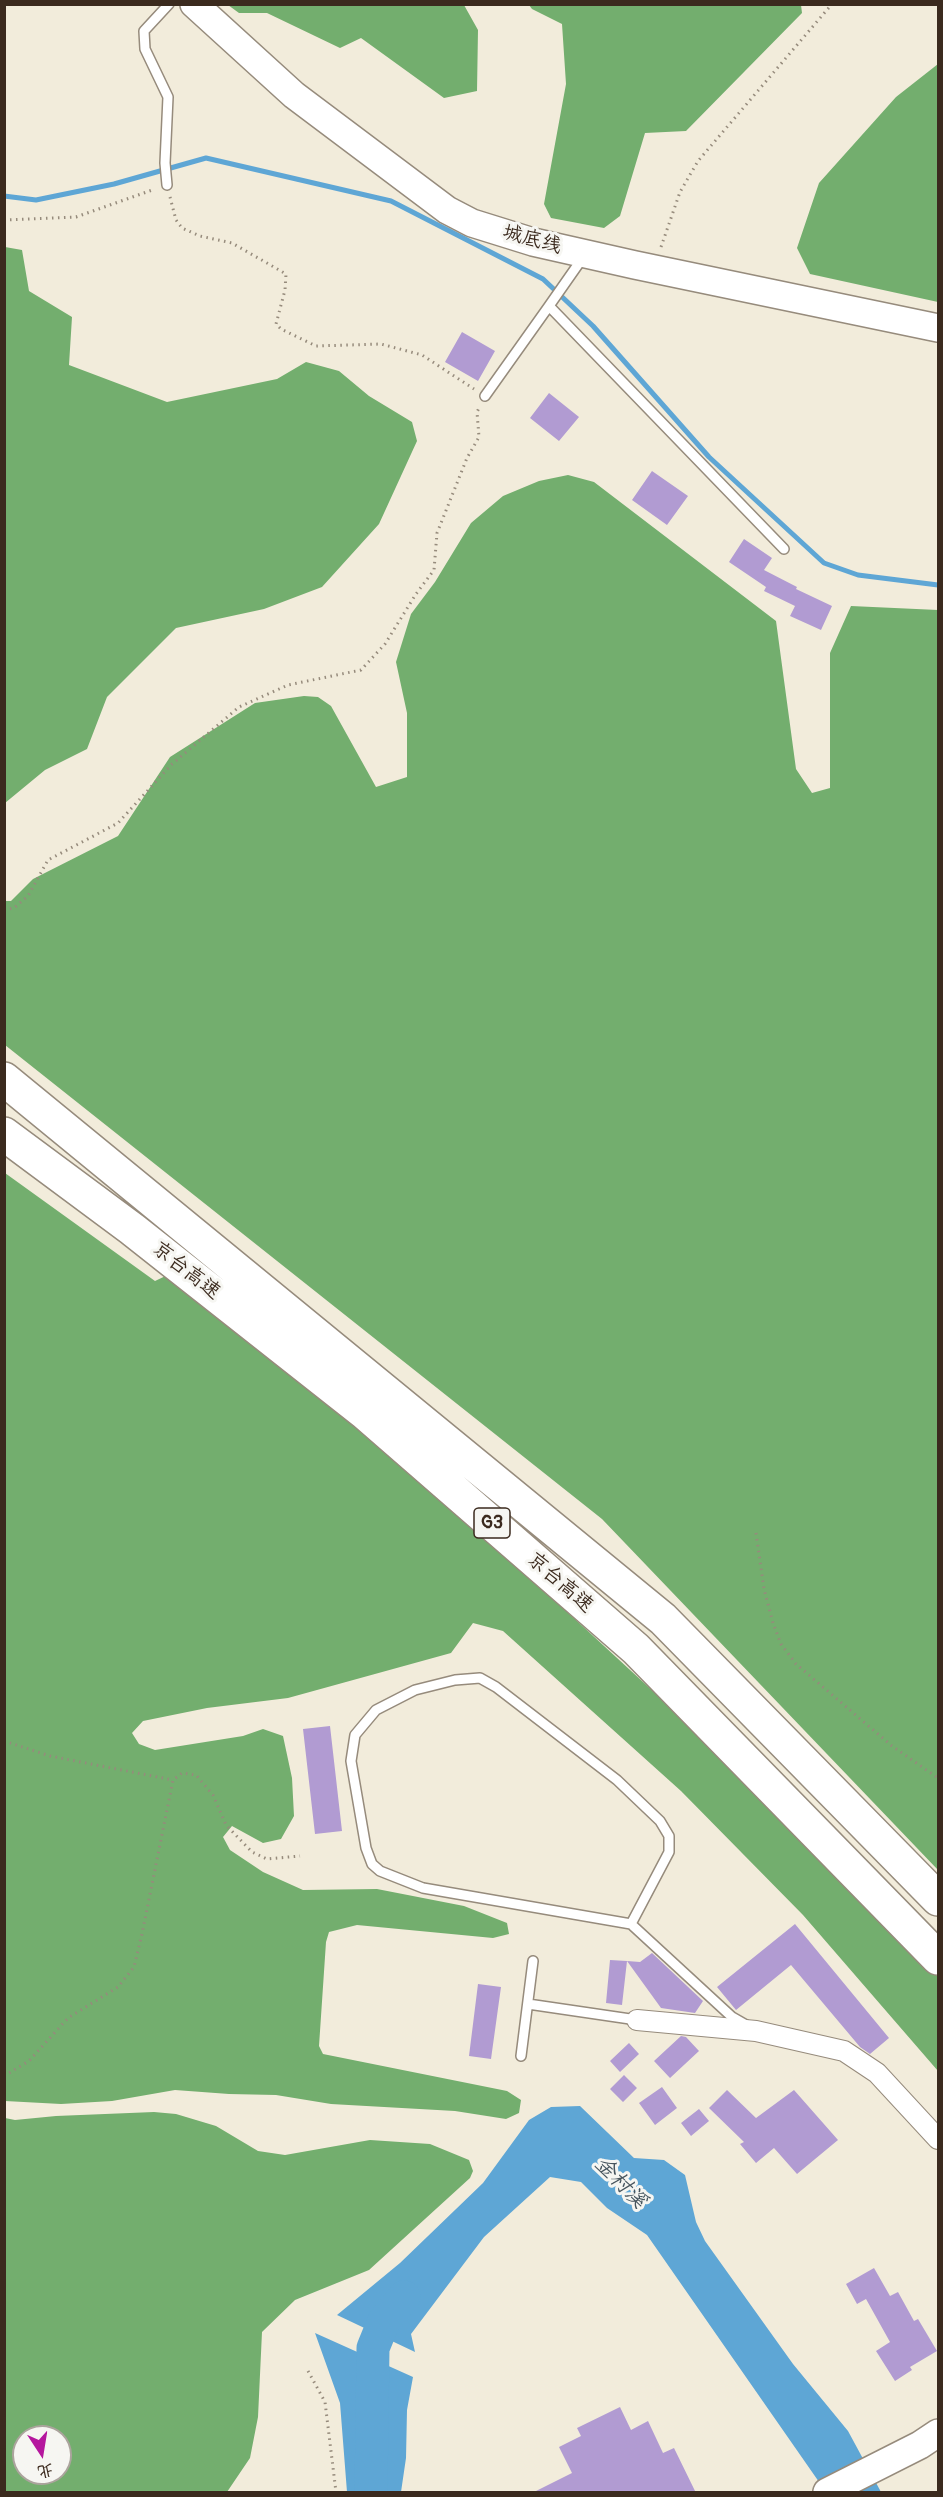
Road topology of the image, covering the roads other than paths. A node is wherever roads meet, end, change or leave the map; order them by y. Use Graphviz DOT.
graph roads {
  1 [pos="169,4"];
  2 [pos="194,4"];
  3 [pos="167,185"];
  4 [pos="585,254"];
  5 [pos="549,306"];
  6 [pos="939,328"];
  7 [pos="485,396"];
  8 [pos="784,549"];
  9 [pos="4,1079"];
  10 [pos="4,1134"];
  11 [pos="939,1899"];
  12 [pos="631,1924"];
  13 [pos="939,1958"];
  14 [pos="533,1961"];
  15 [pos="528,2004"];
  16 [pos="637,2020"];
  17 [pos="756,2031"];
  18 [pos="520,2056"];
  19 [pos="939,2139"];
  20 [pos="939,2433"];
  21 [pos="827,2493"];
  1 -- 3 [label="lane"];
  2 -- 4 [label="main road, 城底线"];
  4 -- 5 [label="lane"];
  4 -- 6 [label="main road, 城底线"];
  5 -- 7 [label="lane"];
  5 -- 8 [label="lane"];
  9 -- 11 [label="highway, 京台高速 / G3"];
  10 -- 13 [label="highway, 京台高速 / G3"];
  12 -- 12 [label="lane"];
  12 -- 17 [label="lane"];
  14 -- 15 [label="lane"];
  15 -- 16 [label="lane"];
  15 -- 18 [label="lane"];
  16 -- 17 [label="street"];
  17 -- 19 [label="street"];
  20 -- 21 [label="main road"];
}
